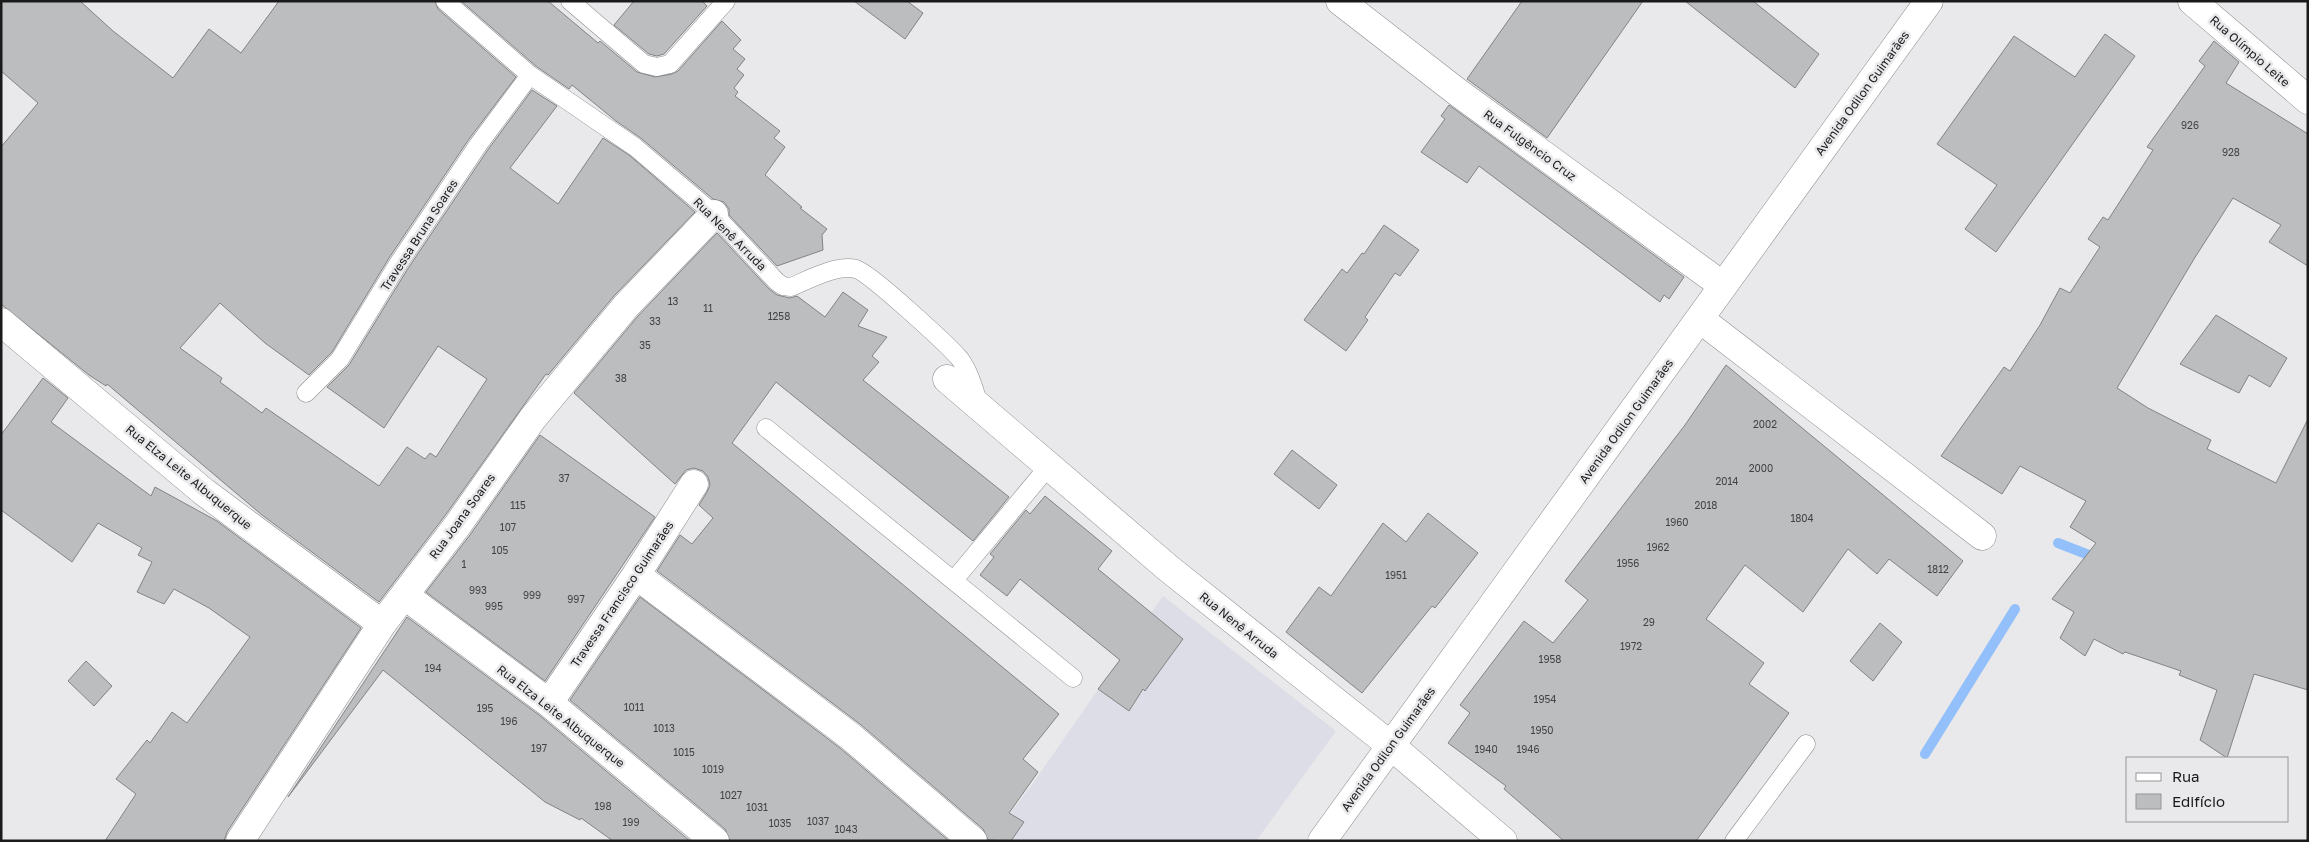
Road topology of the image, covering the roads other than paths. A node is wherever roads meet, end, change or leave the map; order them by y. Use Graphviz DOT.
graph roads {
  1 [pos="445,1"];
  2 [pos="570,1"];
  3 [pos="726,1"];
  4 [pos="1340,1"];
  5 [pos="1928,1"];
  6 [pos="2192,1"];
  7 [pos="530,76"];
  8 [pos="2308,100"];
  9 [pos="714,214"];
  10 [pos="1722,285"];
  11 [pos="1700,319"];
  12 [pos="1,322"];
  13 [pos="947,379"];
  14 [pos="306,393"];
  15 [pos="979,406"];
  16 [pos="766,428"];
  17 [pos="1048,467"];
  18 [pos="694,484"];
  19 [pos="1982,536"];
  20 [pos="636,575"];
  21 [pos="954,580"];
  22 [pos="404,595"];
  23 [pos="382,624"];
  24 [pos="1073,678"];
  25 [pos="549,704"];
  26 [pos="1806,744"];
  27 [pos="1390,746"];
  28 [pos="240,841"];
  29 [pos="715,841"];
  30 [pos="973,841"];
  31 [pos="1322,841"];
  32 [pos="1503,841"];
  33 [pos="1734,841"];
  1 -- 7 [label="lane, Rua Nenê Arruda"];
  2 -- 3 [label="lane"];
  4 -- 10 [label="street, Rua Fulgêncio Cruz"];
  5 -- 10 [label="street, Avenida Odilon Guimarães"];
  6 -- 8 [label="street, Rua Olímpio Leite"];
  7 -- 9 [label="lane, Rua Nenê Arruda"];
  7 -- 14 [label="lane, Travessa Bruna Soares"];
  9 -- 15 [label="lane, Rua Nenê Arruda"];
  9 -- 22 [label="street, Rua Joana Soares"];
  10 -- 11 [label="street, Avenida Odilon Guimarães"];
  11 -- 19 [label="street"];
  11 -- 27 [label="street, Avenida Odilon Guimarães"];
  12 -- 23 [label="street, Rua Elza Leite Albuquerque"];
  13 -- 15 [label="street, Rua Nenê Arruda"];
  15 -- 17 [label="street, Rua Nenê Arruda"];
  16 -- 21 [label="lane"];
  17 -- 21 [label="lane"];
  17 -- 27 [label="street, Rua Nenê Arruda"];
  18 -- 20 [label="street, Travessa Francisco Guimarães"];
  20 -- 25 [label="street, Travessa Francisco Guimarães"];
  20 -- 30 [label="street"];
  21 -- 24 [label="lane"];
  22 -- 23 [label="street, Rua Joana Soares"];
  22 -- 25 [label="street, Rua Elza Leite Albuquerque"];
  23 -- 28 [label="street, Rua Joana Soares"];
  25 -- 29 [label="street, Rua Elza Leite Albuquerque"];
  26 -- 33 [label="lane"];
  27 -- 31 [label="street, Avenida Odilon Guimarães"];
  27 -- 32 [label="street, Rua Nenê Arruda"];
}
